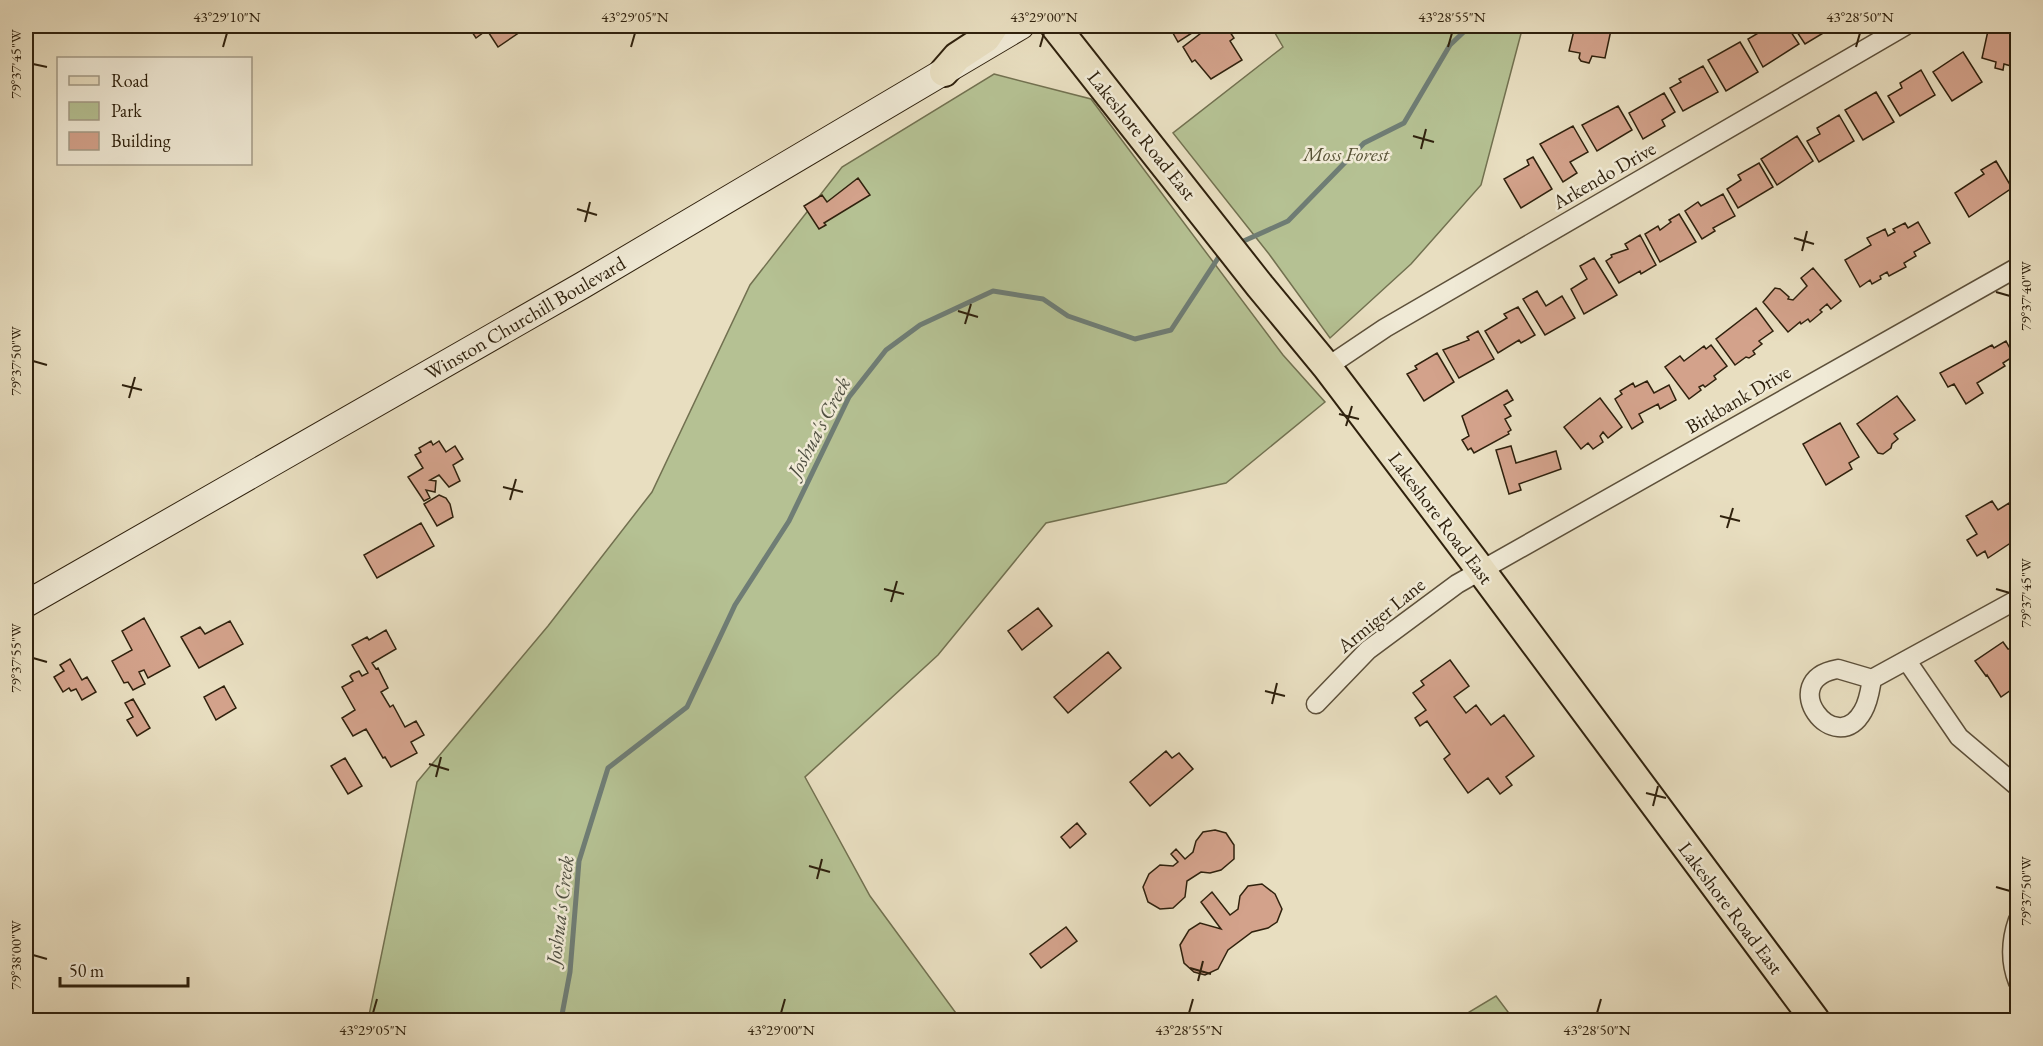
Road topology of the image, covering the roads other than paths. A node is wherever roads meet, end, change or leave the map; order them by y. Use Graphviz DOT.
graph roads {
  1 [pos="994,26"];
  2 [pos="1021,26"];
  3 [pos="1055,26"];
  4 [pos="1905,26"];
  5 [pos="944,72"];
  6 [pos="2018,267"];
  7 [pos="1327,367"];
  8 [pos="1480,569"];
  9 [pos="2018,599"];
  10 [pos="26,604"];
  11 [pos="1907,661"];
  12 [pos="1872,680"];
  13 [pos="1316,704"];
  14 [pos="2018,787"];
  15 [pos="2018,920"];
  16 [pos="2018,982"];
  17 [pos="1815,1020"];
  1 -- 5 [label="main road"];
  2 -- 5 [label="main road, Winston Churchill Boulevard"];
  3 -- 7 [label="main road, Lakeshore Road East"];
  4 -- 7 [label="street, Arkendo Drive"];
  5 -- 10 [label="main road, Winston Churchill Boulevard"];
  6 -- 8 [label="street, Birkbank Drive"];
  7 -- 8 [label="main road, Lakeshore Road East"];
  8 -- 13 [label="street, Armiger Lane"];
  8 -- 17 [label="main road, Lakeshore Road East"];
  9 -- 11 [label="street"];
  11 -- 12 [label="street"];
  11 -- 14 [label="street"];
  15 -- 16 [label="street"];
}
